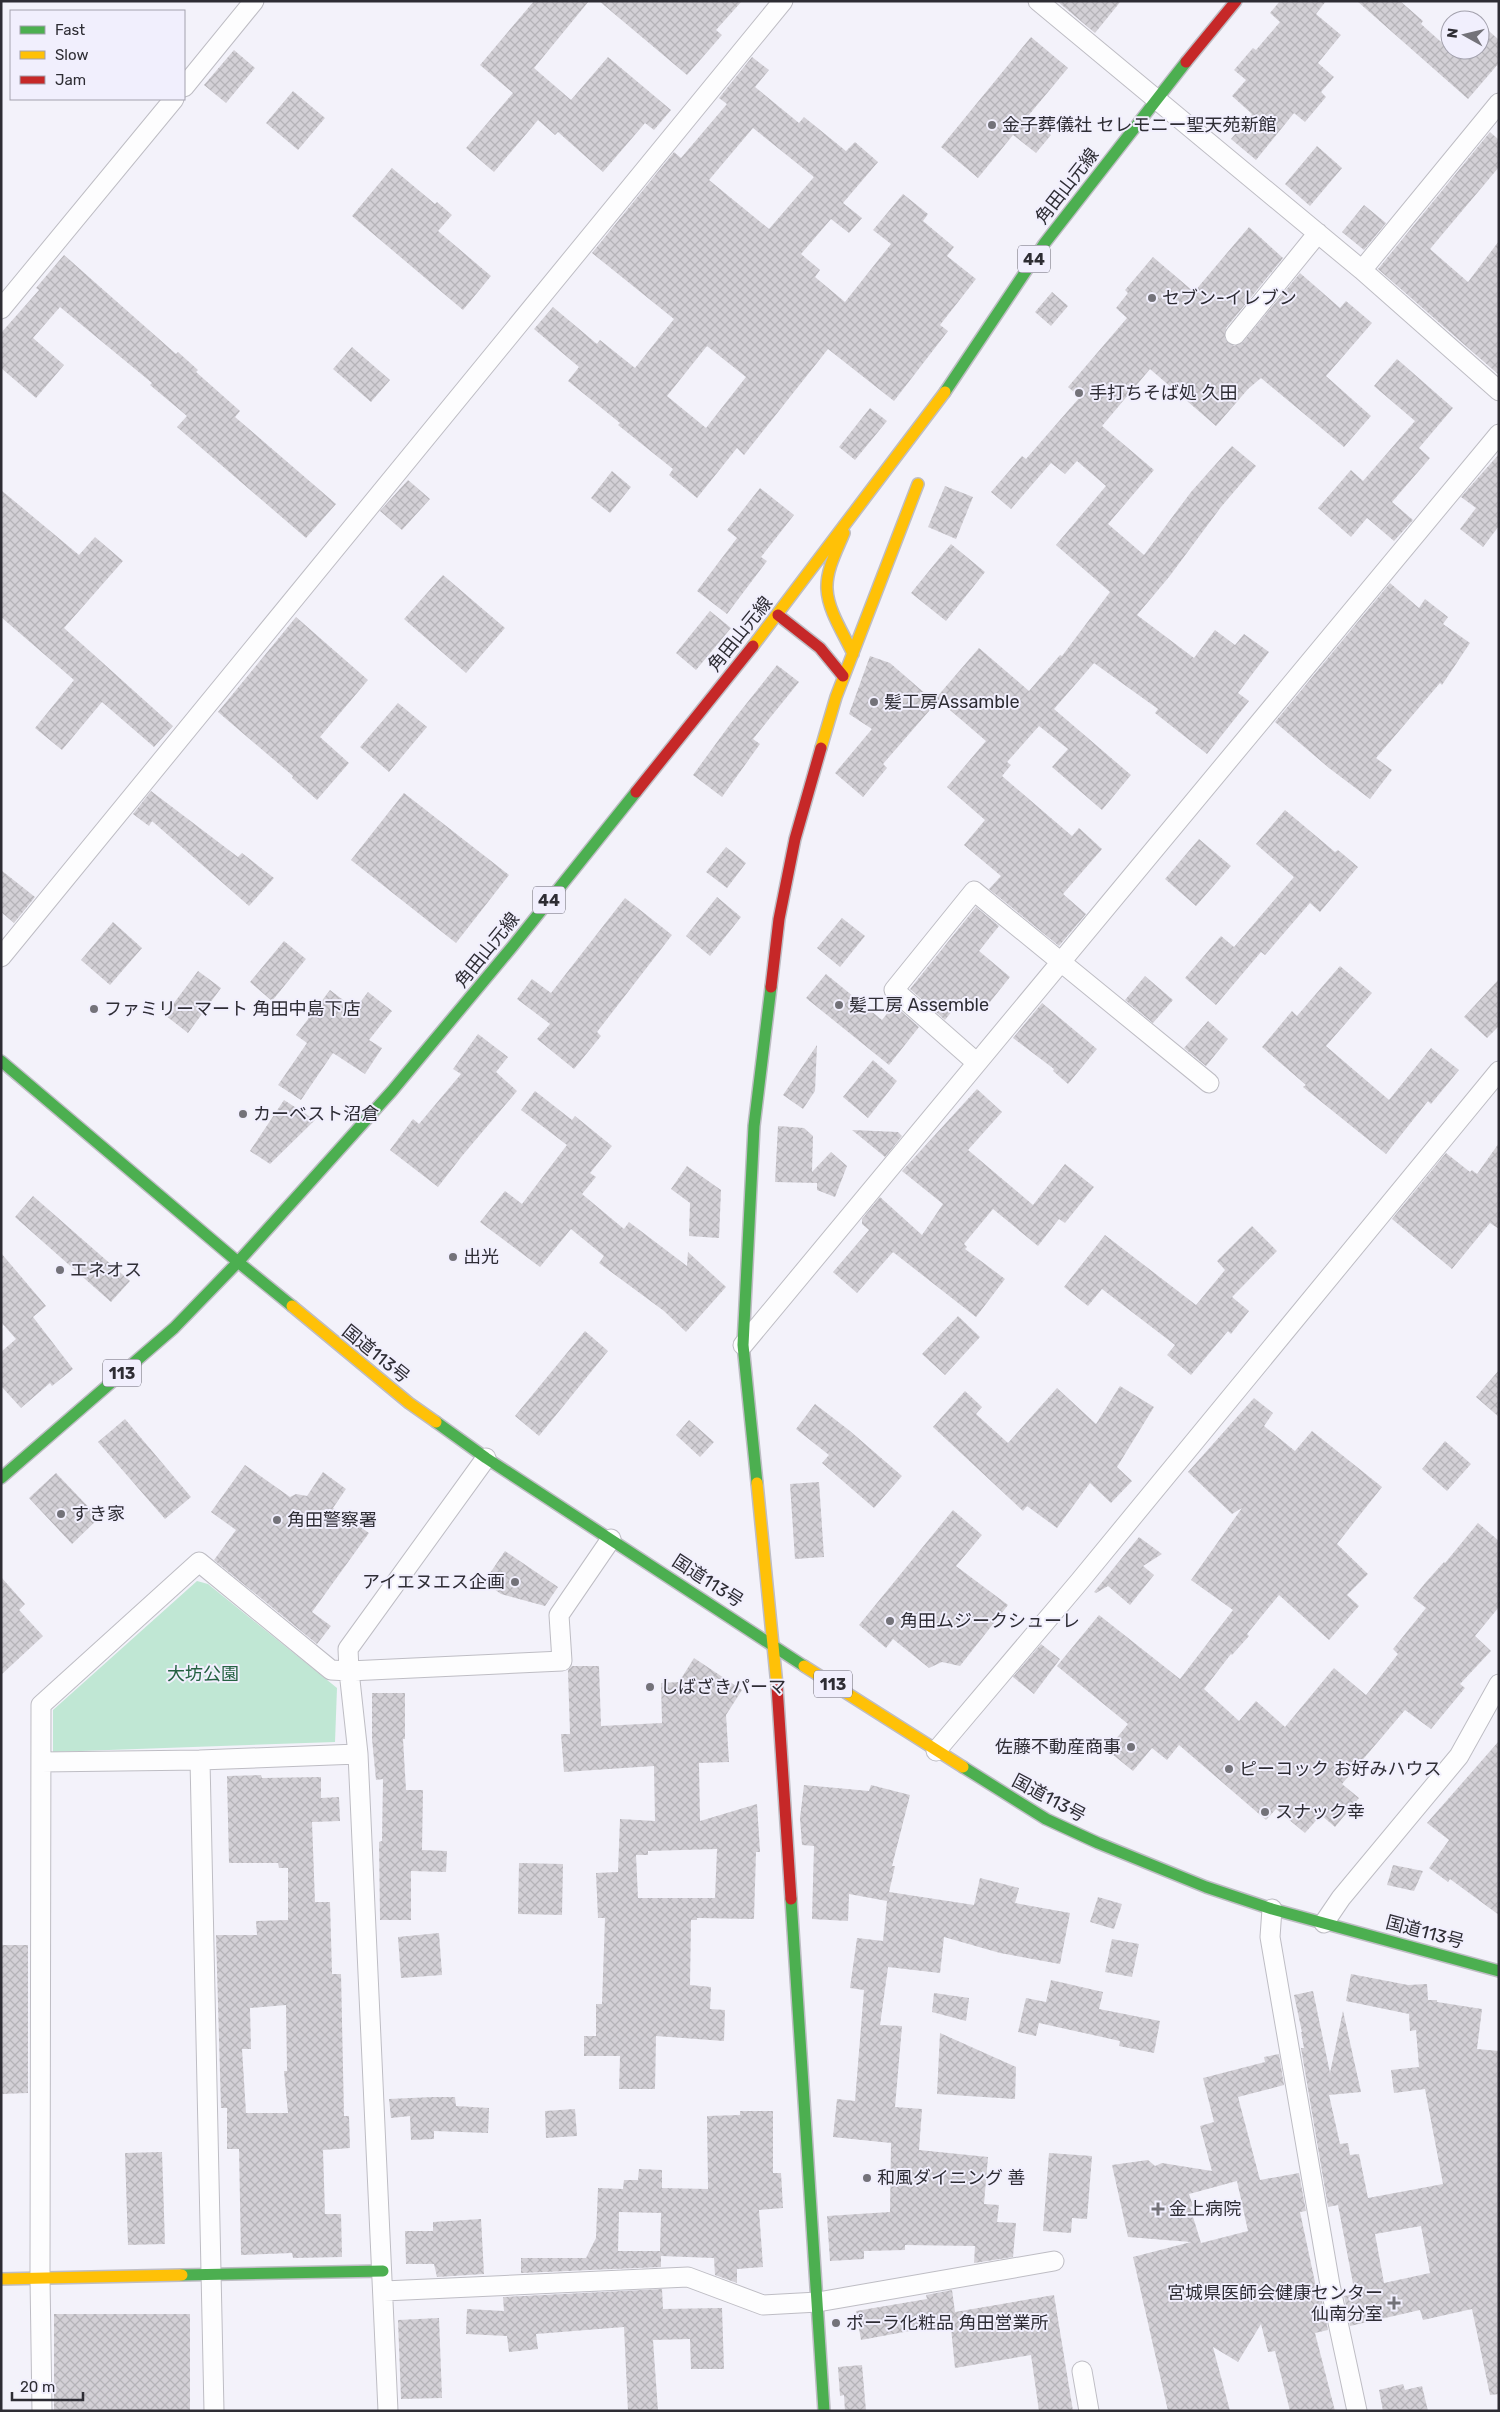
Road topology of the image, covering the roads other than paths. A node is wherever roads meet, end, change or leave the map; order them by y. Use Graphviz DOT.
graph roads {
  1 [pos="254,1"];
  2 [pos="783,1"];
  3 [pos="1038,1"];
  4 [pos="1236,1"];
  5 [pos="185,86"];
  6 [pos="1156,99"];
  7 [pos="173,100"];
  8 [pos="1499,102"];
  9 [pos="1318,234"];
  10 [pos="1362,270"];
  11 [pos="1,309"];
  12 [pos="1235,334"];
  13 [pos="1499,391"];
  14 [pos="1499,434"];
  15 [pos="918,484"];
  16 [pos="846,527"];
  17 [pos="778,615"];
  18 [pos="853,654"];
  19 [pos="843,676"];
  20 [pos="1,957"];
  21 [pos="1061,962"];
  22 [pos="1,1062"];
  23 [pos="977,1062"];
  24 [pos="1499,1071"];
  25 [pos="1209,1083"];
  26 [pos="238,1262"];
  27 [pos="743,1345"];
  28 [pos="486,1458"];
  29 [pos="1,1478"];
  30 [pos="611,1539"];
  31 [pos="774,1645"];
  32 [pos="349,1671"];
  33 [pos="1499,1684"];
  34 [pos="936,1751"];
  35 [pos="358,1754"];
  36 [pos="200,1760"];
  37 [pos="41,1762"];
  38 [pos="1272,1909"];
  39 [pos="1324,1923"];
  40 [pos="1499,1971"];
  41 [pos="1054,2261"];
  42 [pos="383,2270"];
  43 [pos="212,2275"];
  44 [pos="40,2278"];
  45 [pos="1,2279"];
  46 [pos="384,2291"];
  47 [pos="818,2302"];
  48 [pos="1082,2371"];
  49 [pos="42,2411"];
  50 [pos="214,2411"];
  51 [pos="388,2411"];
  52 [pos="824,2411"];
  53 [pos="1089,2411"];
  54 [pos="1358,2411"];
  1 -- 5 [label="street"];
  2 -- 20 [label="street"];
  3 -- 6 [label="street"];
  4 -- 6 [label="main road, 角田山元線 / 44"];
  6 -- 9 [label="street"];
  6 -- 16 [label="main road, 角田山元線 / 44"];
  7 -- 11 [label="street"];
  8 -- 10 [label="street"];
  9 -- 10 [label="street"];
  9 -- 12 [label="street"];
  10 -- 13 [label="street"];
  14 -- 21 [label="street"];
  15 -- 18 [label="main road"];
  16 -- 17 [label="main road, 角田山元線 / 44"];
  16 -- 18 [label="main road"];
  17 -- 19 [label="main road"];
  17 -- 26 [label="main road, 角田山元線 / 44"];
  18 -- 19 [label="main road"];
  19 -- 27 [label="main road"];
  21 -- 23 [label="street"];
  21 -- 23 [label="street"];
  21 -- 25 [label="street"];
  22 -- 26 [label="main road, 国道113号"];
  23 -- 27 [label="street"];
  24 -- 34 [label="street"];
  26 -- 28 [label="main road, 国道113号 / 113"];
  26 -- 29 [label="main road, 113"];
  27 -- 31 [label="main road"];
  28 -- 30 [label="main road, 国道113号 / 113"];
  28 -- 32 [label="street"];
  30 -- 31 [label="main road, 国道113号 / 113"];
  30 -- 32 [label="street"];
  31 -- 34 [label="main road, 国道113号 / 113"];
  31 -- 47 [label="main road"];
  32 -- 35 [label="street"];
  32 -- 37 [label="street"];
  33 -- 39 [label="street"];
  34 -- 38 [label="main road, 国道113号 / 113"];
  35 -- 36 [label="street"];
  35 -- 42 [label="street"];
  36 -- 37 [label="street"];
  36 -- 43 [label="street"];
  37 -- 44 [label="street"];
  38 -- 39 [label="main road, 国道113号 / 113"];
  38 -- 54 [label="street"];
  39 -- 40 [label="main road, 国道113号 / 113"];
  41 -- 47 [label="street"];
  42 -- 43 [label="main road"];
  42 -- 46 [label="street"];
  43 -- 44 [label="main road"];
  43 -- 50 [label="street"];
  44 -- 45 [label="main road"];
  44 -- 49 [label="street"];
  46 -- 47 [label="street"];
  46 -- 51 [label="street"];
  47 -- 52 [label="main road"];
  48 -- 53 [label="street"];
}
